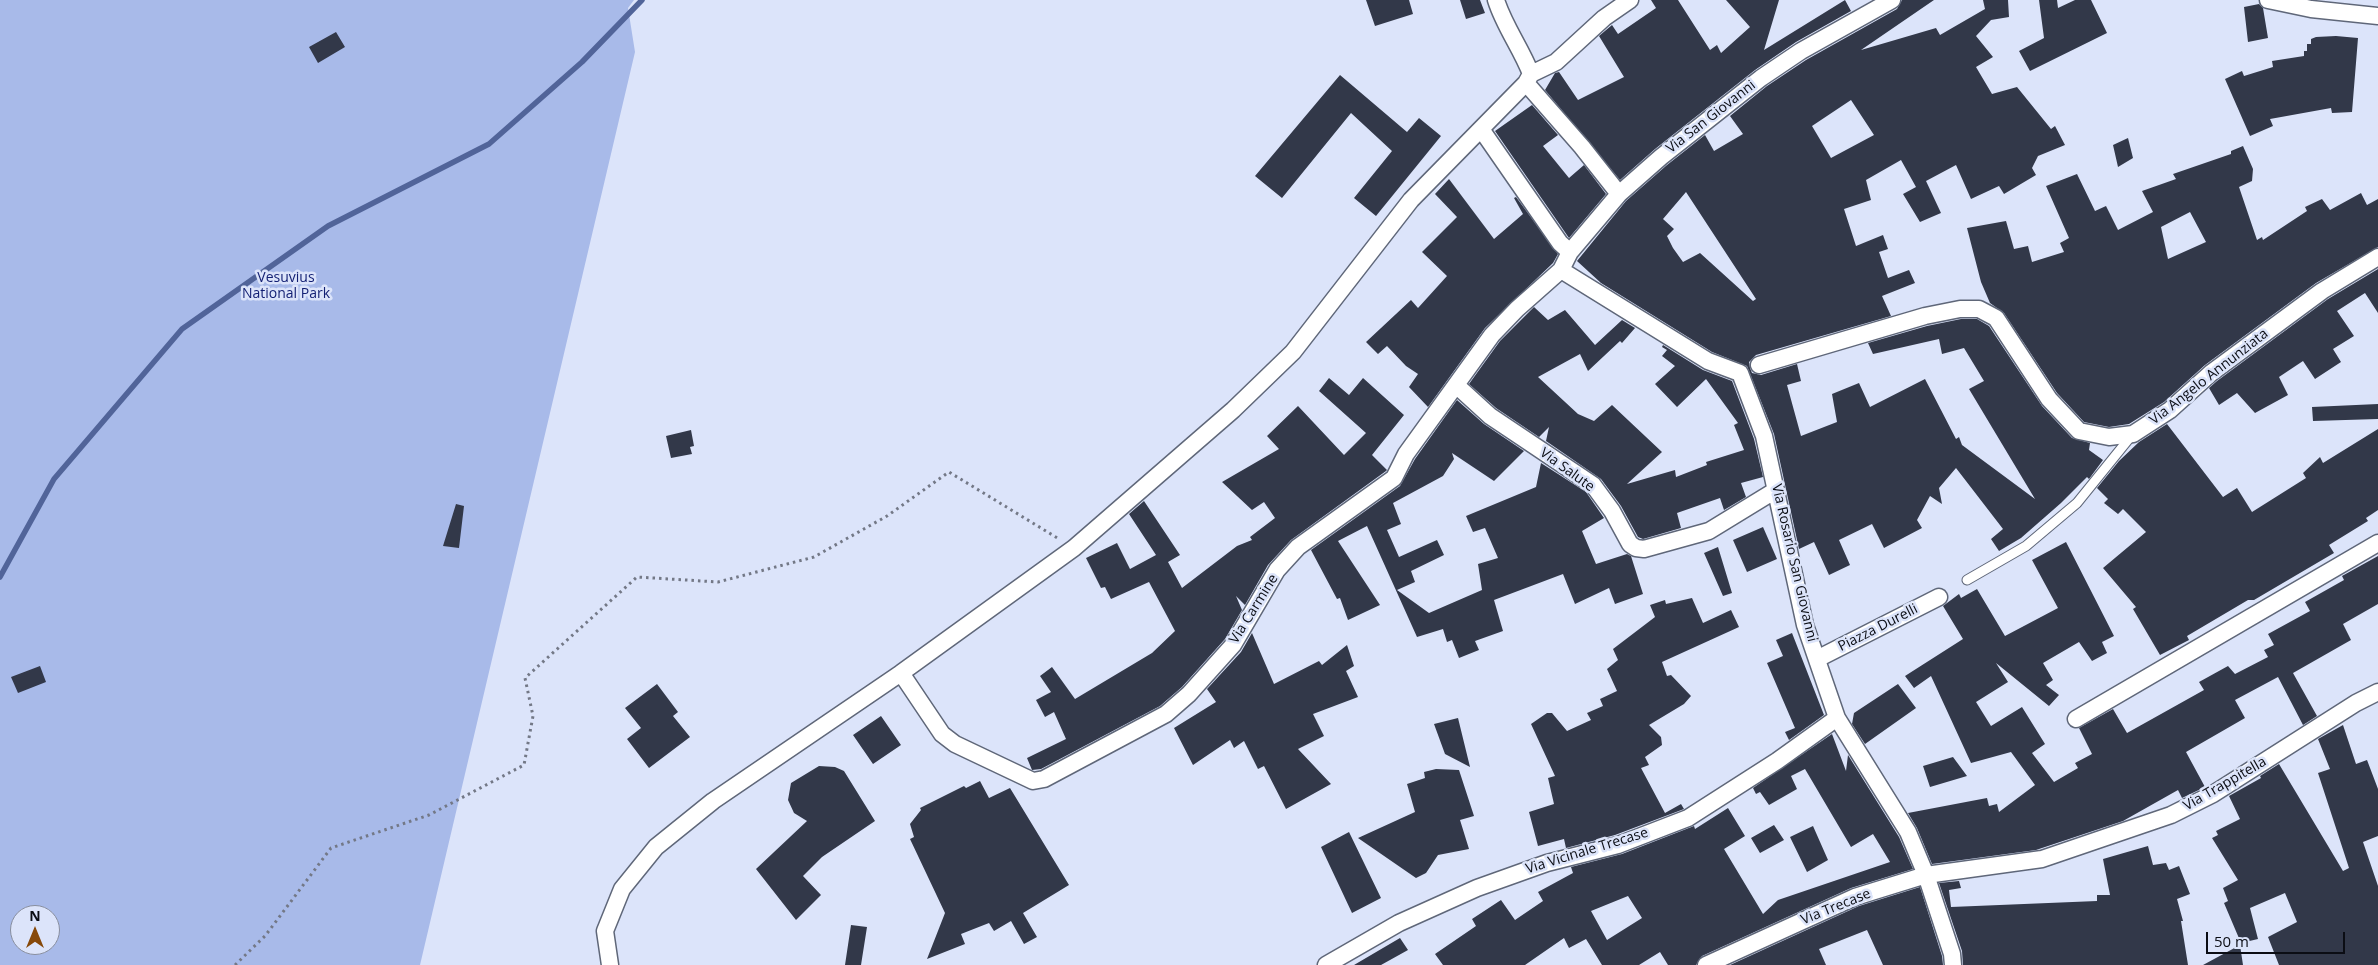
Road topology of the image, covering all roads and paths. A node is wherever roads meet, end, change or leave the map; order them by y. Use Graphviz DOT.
graph roads {
  1 [pos="1496,0"];
  2 [pos="1630,0"];
  3 [pos="1892,0"];
  4 [pos="2268,0"];
  5 [pos="2378,16"];
  6 [pos="1528,78"];
  7 [pos="1481,130"];
  8 [pos="1619,194"];
  9 [pos="1570,252"];
  10 [pos="2378,257"];
  11 [pos="1561,270"];
  12 [pos="1759,365"];
  13 [pos="1456,385"];
  14 [pos="2133,434"];
  15 [pos="1776,490"];
  16 [pos="2378,543"];
  17 [pos="1074,548"];
  18 [pos="1966,580"];
  19 [pos="1939,597"];
  20 [pos="1817,659"];
  21 [pos="901,673"];
  22 [pos="2378,692"];
  23 [pos="1837,718"];
  24 [pos="2076,719"];
  25 [pos="1973,868"];
  26 [pos="1926,875"];
  27 [pos="235,965"];
  28 [pos="610,965"];
  29 [pos="1326,965"];
  30 [pos="1706,965"];
  31 [pos="1953,965"];
  1 -- 6 [label="street"];
  2 -- 6 [label="street"];
  3 -- 8 [label="street, Via San Giovanni"];
  4 -- 5 [label="street"];
  6 -- 7 [label="street"];
  6 -- 8 [label="street"];
  7 -- 9 [label="street"];
  7 -- 17 [label="street"];
  8 -- 9 [label="street, Via San Giovanni"];
  9 -- 11 [label="street, Via San Giovanni"];
  10 -- 14 [label="street, Via Angelo Annunziata"];
  11 -- 13 [label="street, Via Carmine"];
  11 -- 15 [label="street, Via Rosario San Giovanni"];
  12 -- 14 [label="street, Via Angelo Annunziata"];
  13 -- 15 [label="street, Via Salute"];
  13 -- 21 [label="street, Via Carmine"];
  14 -- 18 [label="lane"];
  15 -- 20 [label="street, Via Rosario San Giovanni"];
  16 -- 24 [label="street"];
  17 -- 21 [label="street"];
  17 -- 27 [label="path"];
  19 -- 20 [label="street, Piazza Durelli"];
  20 -- 23 [label="street, Via Rosario San Giovanni"];
  21 -- 28 [label="street"];
  22 -- 25 [label="street, Via Trappitella"];
  23 -- 26 [label="street, Via Rosario San Giovanni"];
  23 -- 29 [label="street, Via Vicinale Trecase"];
  25 -- 26 [label="street, Via Trecase"];
  26 -- 30 [label="street, Via Trecase"];
  26 -- 31 [label="street, Via Rosario San Giovanni"];
}
